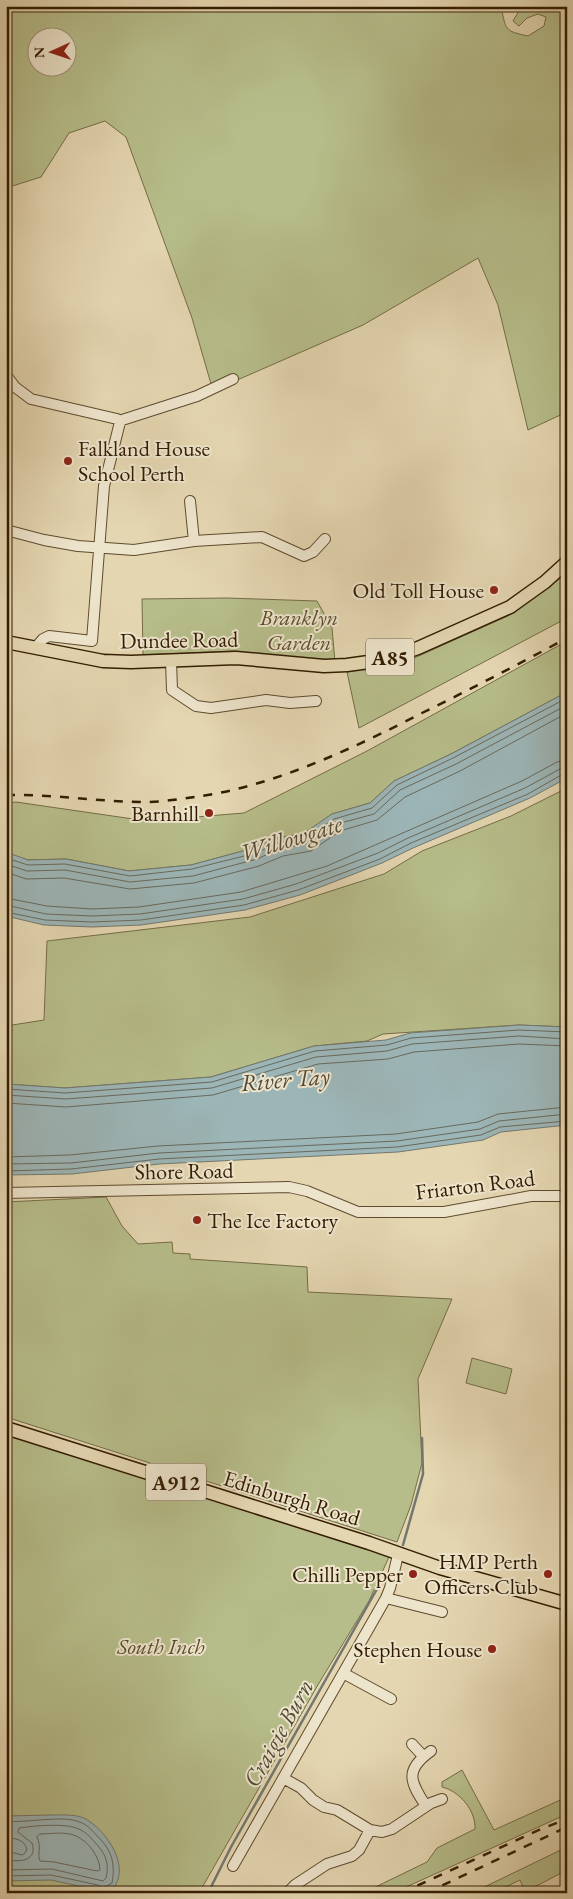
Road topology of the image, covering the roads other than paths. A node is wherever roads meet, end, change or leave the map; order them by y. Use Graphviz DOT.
graph roads {
  1 [pos="6,375"];
  2 [pos="233,379"];
  3 [pos="120,421"];
  4 [pos="190,501"];
  5 [pos="6,530"];
  6 [pos="325,539"];
  7 [pos="194,541"];
  8 [pos="101,548"];
  9 [pos="567,562"];
  10 [pos="6,642"];
  11 [pos="36,647"];
  12 [pos="171,660"];
  13 [pos="316,701"];
  14 [pos="6,1193"];
  15 [pos="567,1196"];
  16 [pos="358,1212"];
  17 [pos="6,1428"];
  18 [pos="398,1555"];
  19 [pos="386,1598"];
  20 [pos="567,1604"];
  21 [pos="442,1612"];
  22 [pos="343,1673"];
  23 [pos="390,1700"];
  24 [pos="412,1744"];
  25 [pos="283,1778"];
  26 [pos="442,1799"];
  27 [pos="426,1806"];
  28 [pos="370,1830"];
  29 [pos="233,1866"];
  30 [pos="287,1893"];
  1 -- 3 [label="street"];
  2 -- 3 [label="street"];
  3 -- 8 [label="street"];
  4 -- 7 [label="street"];
  5 -- 8 [label="street"];
  6 -- 7 [label="street"];
  7 -- 8 [label="street"];
  8 -- 11 [label="street"];
  9 -- 12 [label="main road, Dundee Road / A85"];
  10 -- 11 [label="main road, Dundee Road / A85"];
  11 -- 12 [label="main road, Dundee Road / A85"];
  12 -- 13 [label="street"];
  14 -- 16 [label="street, Shore Road"];
  15 -- 16 [label="street, Friarton Road"];
  17 -- 18 [label="main road, Edinburgh Road / A912"];
  18 -- 19 [label="street"];
  18 -- 20 [label="main road, Edinburgh Road / A912"];
  19 -- 21 [label="street"];
  19 -- 22 [label="street"];
  22 -- 23 [label="street"];
  22 -- 25 [label="street"];
  24 -- 27 [label="street"];
  25 -- 28 [label="street"];
  25 -- 29 [label="street"];
  26 -- 27 [label="street"];
  27 -- 28 [label="street"];
  28 -- 30 [label="street"];
}
